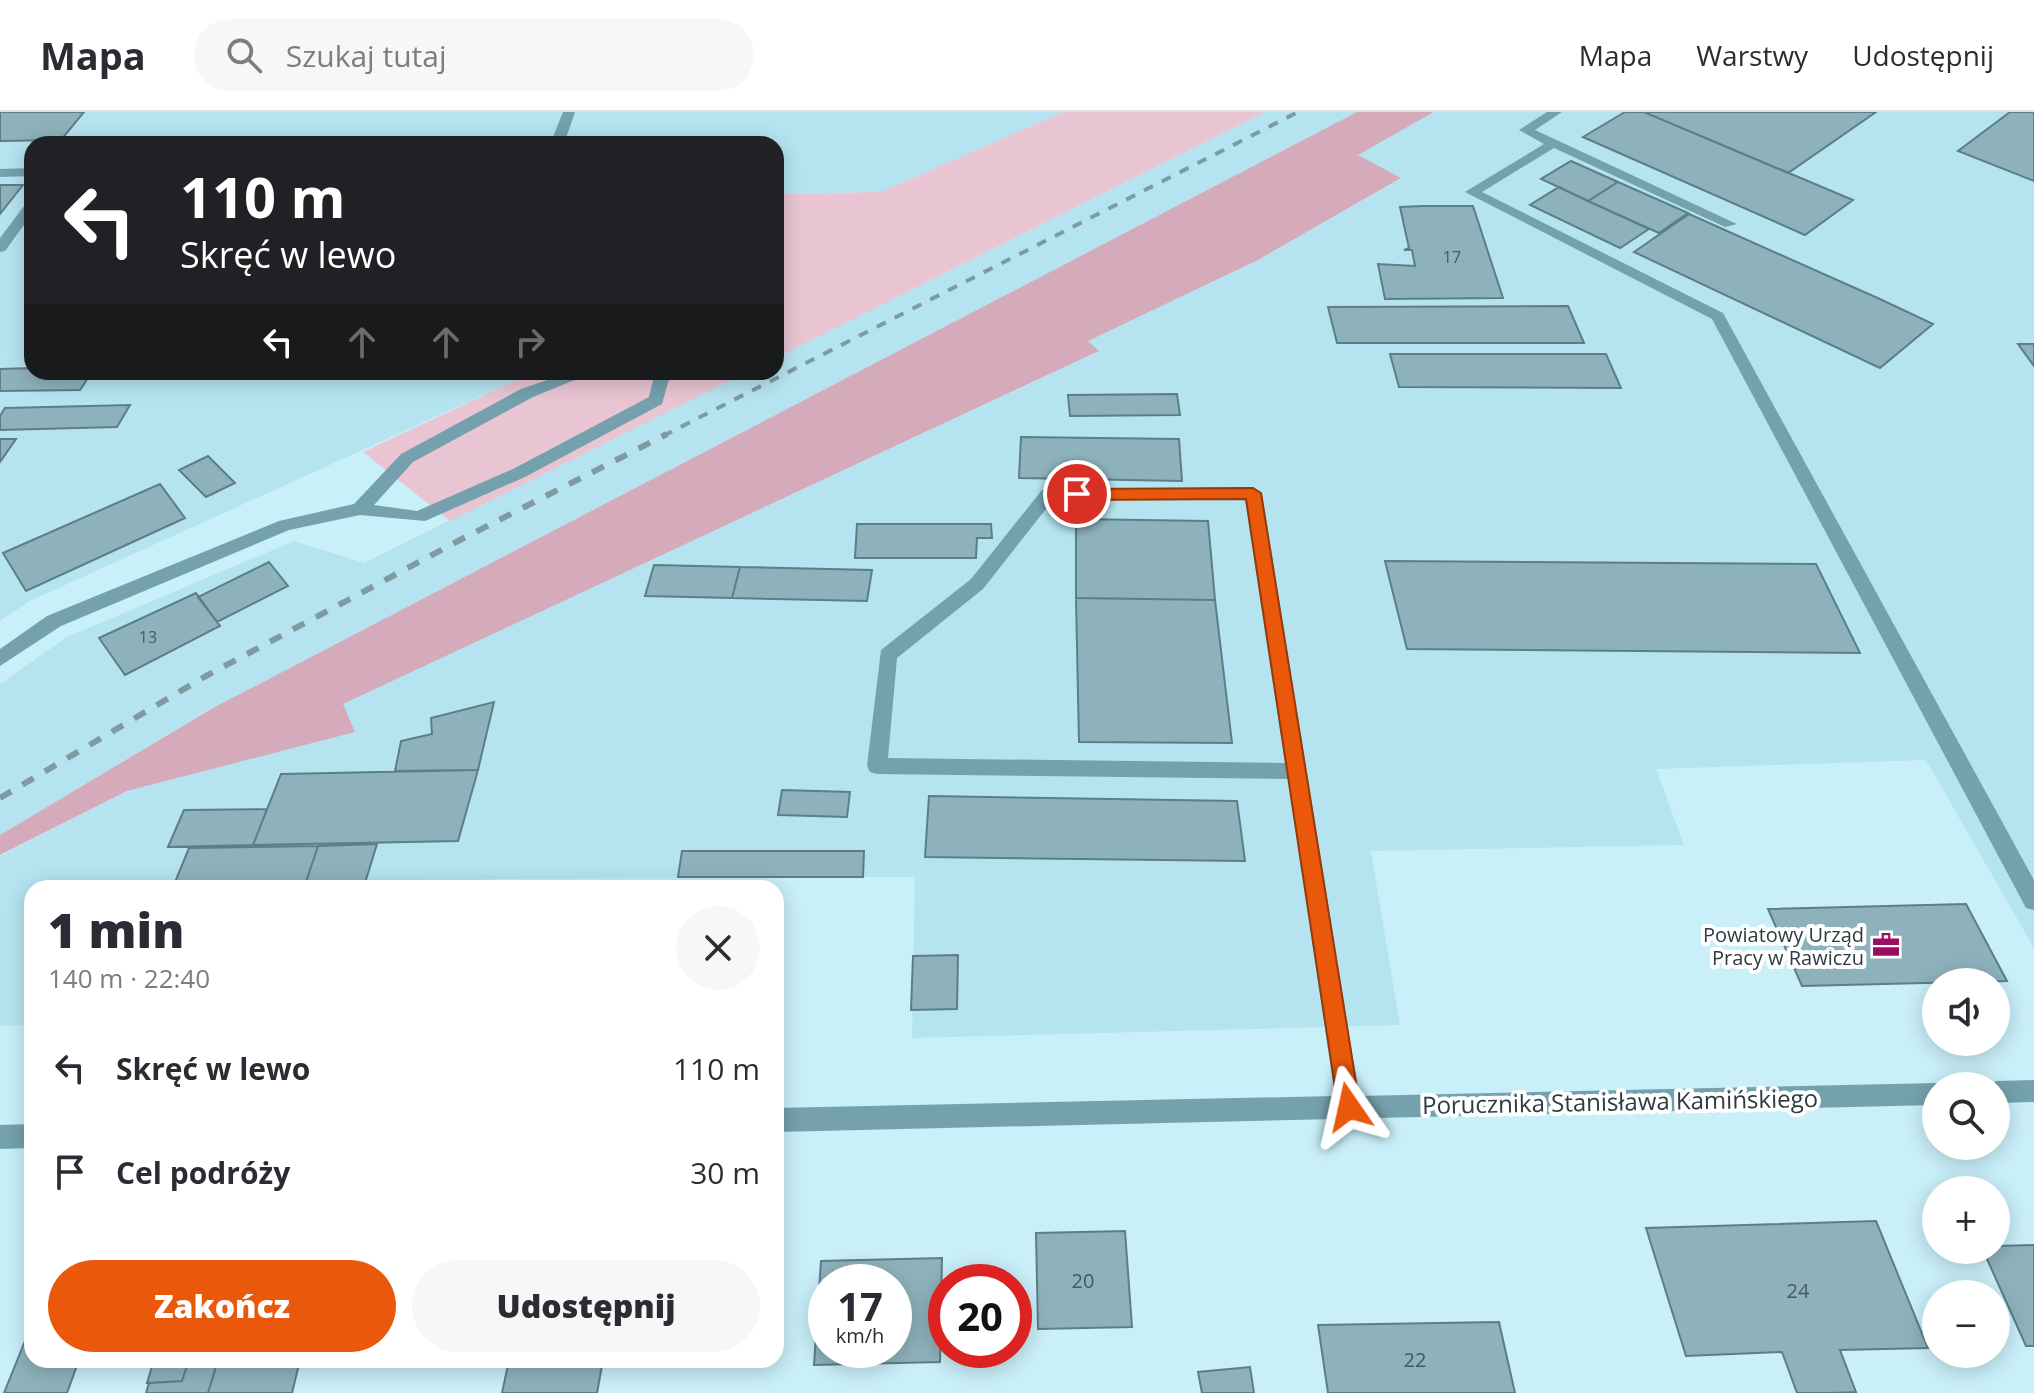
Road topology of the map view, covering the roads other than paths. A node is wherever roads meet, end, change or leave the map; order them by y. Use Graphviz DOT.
graph roads {
  1 [pos="569,112"];
  2 [pos="1556,112"];
  3 [pos="560,136"];
  4 [pos="1554,143"];
  5 [pos="24,172"];
  6 [pos="0,173"];
  7 [pos="24,218"];
  8 [pos="1730,224"];
  9 [pos="0,248"];
  10 [pos="564,380"];
  11 [pos="661,380"];
  12 [pos="360,509"];
  13 [pos="0,659"];
  14 [pos="1295,771"];
  15 [pos="2034,901"];
  16 [pos="2034,1091"];
  17 [pos="2010,1092"];
  18 [pos="1922,1094"];
  19 [pos="1349,1107"];
  20 [pos="784,1120"];
  21 [pos="24,1136"];
  22 [pos="0,1137"];
  1 -- 3 [label="street"];
  2 -- 4 [label="street"];
  4 -- 8 [label="street"];
  4 -- 15 [label="street"];
  5 -- 6 [label="street"];
  7 -- 9 [label="street"];
  10 -- 12 [label="street"];
  11 -- 12 [label="street"];
  12 -- 13 [label="street"];
  14 -- 14 [label="street"];
  14 -- 19 [label="street"];
  16 -- 17 [label="street"];
  18 -- 19 [label="street, Porucznika Stanisława Kamińskiego"];
  19 -- 20 [label="street, Porucznika Stanisława Kamińskiego"];
  21 -- 22 [label="street"];
}
